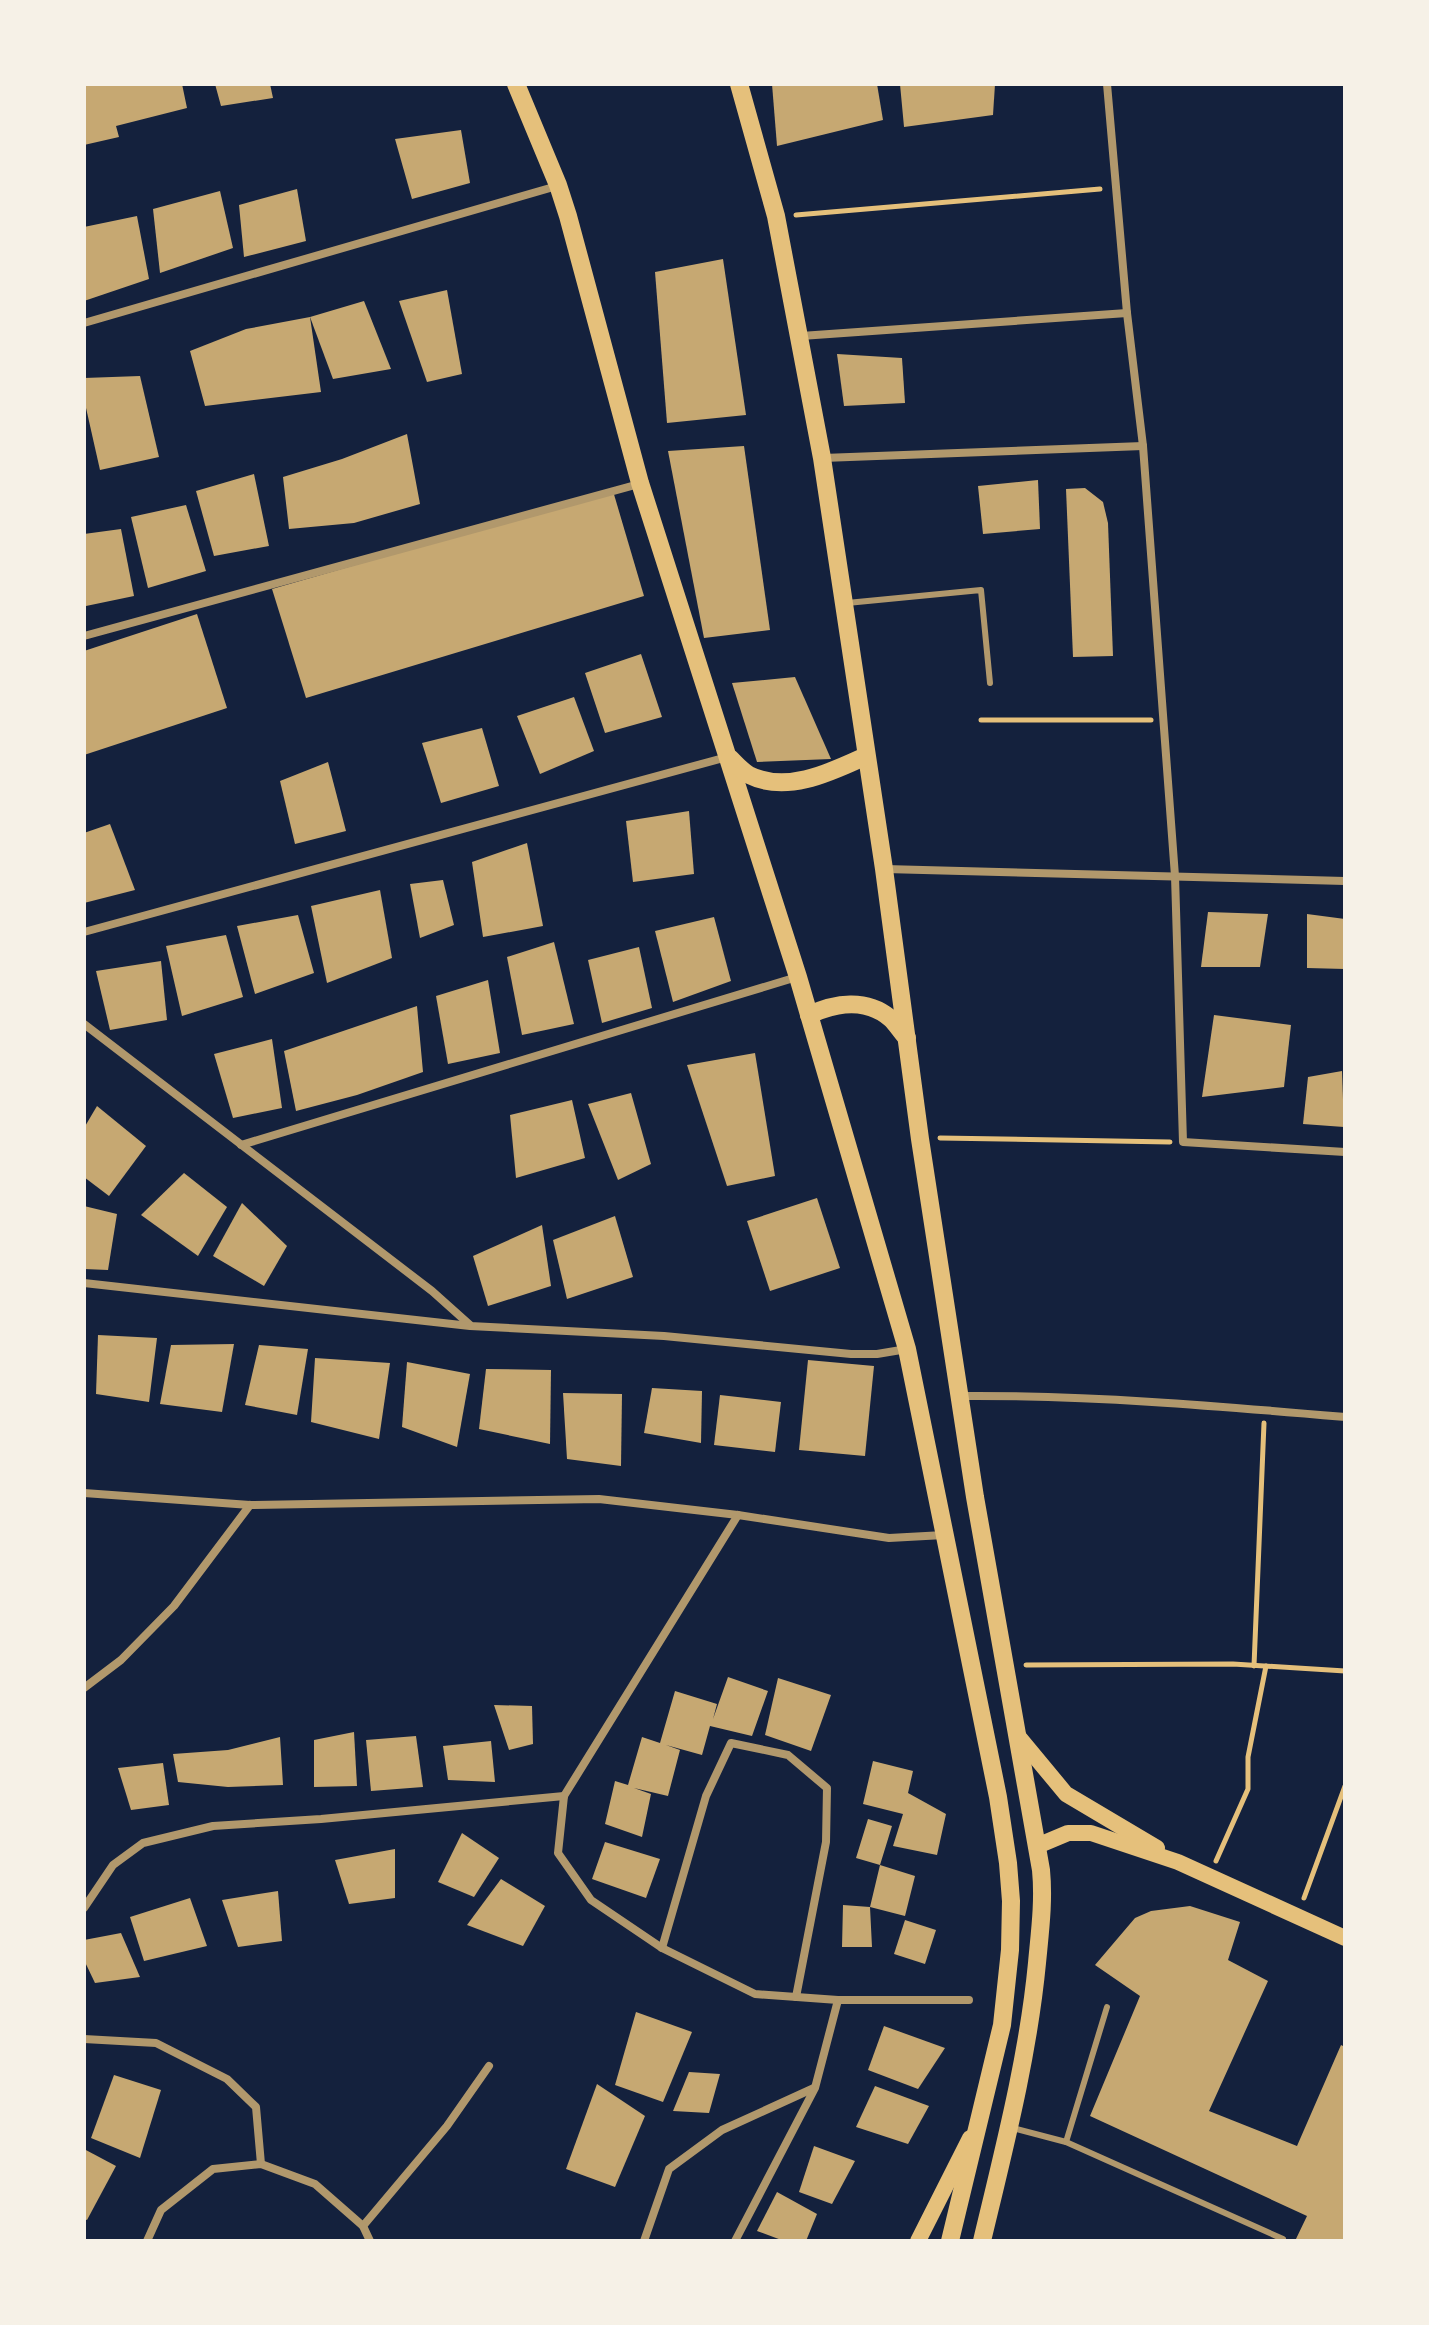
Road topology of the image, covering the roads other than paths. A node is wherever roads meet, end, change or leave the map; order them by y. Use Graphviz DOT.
graph roads {
  1 [pos="516,84"];
  2 [pos="739,84"];
  3 [pos="1107,84"];
  4 [pos="558,185"];
  5 [pos="1127,313"];
  6 [pos="84,323"];
  7 [pos="799,336"];
  8 [pos="1143,446"];
  9 [pos="822,458"];
  10 [pos="640,483"];
  11 [pos="844,603"];
  12 [pos="84,636"];
  13 [pos="990,683"];
  14 [pos="728,756"];
  15 [pos="866,756"];
  16 [pos="884,869"];
  17 [pos="1175,876"];
  18 [pos="1345,881"];
  19 [pos="84,932"];
  20 [pos="798,977"];
  21 [pos="809,1015"];
  22 [pos="84,1024"];
  23 [pos="907,1038"];
  24 [pos="241,1145"];
  25 [pos="1345,1152"];
  26 [pos="84,1283"];
  27 [pos="470,1326"];
  28 [pos="907,1349"];
  29 [pos="961,1396"];
  30 [pos="1345,1417"];
  31 [pos="84,1493"];
  32 [pos="250,1505"];
  33 [pos="738,1515"];
  34 [pos="944,1535"];
  35 [pos="84,1688"];
  36 [pos="1014,1731"];
  37 [pos="564,1796"];
  38 [pos="1037,1846"];
  39 [pos="1178,1862"];
  40 [pos="1008,1863"];
  41 [pos="84,1908"];
  42 [pos="1345,1938"];
  43 [pos="662,1948"];
  44 [pos="796,1997"];
  45 [pos="838,2000"];
  46 [pos="969,2000"];
  47 [pos="1107,2007"];
  48 [pos="84,2039"];
  49 [pos="489,2066"];
  50 [pos="815,2088"];
  51 [pos="978,2122"];
  52 [pos="1009,2127"];
  53 [pos="1066,2142"];
  54 [pos="261,2164"];
  55 [pos="363,2226"];
  56 [pos="1283,2239"];
  57 [pos="147,2241"];
  58 [pos="370,2241"];
  59 [pos="644,2241"];
  60 [pos="735,2241"];
  61 [pos="918,2241"];
  62 [pos="931,2241"];
  63 [pos="950,2241"];
  64 [pos="982,2241"];
  1 -- 4 [label="main road"];
  2 -- 7 [label="main road"];
  3 -- 5 [label="street"];
  4 -- 6 [label="street"];
  4 -- 10 [label="main road"];
  5 -- 7 [label="street"];
  5 -- 8 [label="street"];
  7 -- 9 [label="main road"];
  8 -- 9 [label="street"];
  8 -- 17 [label="street"];
  9 -- 11 [label="main road"];
  10 -- 12 [label="street"];
  10 -- 14 [label="main road"];
  11 -- 13 [label="lane"];
  11 -- 15 [label="main road"];
  14 -- 15 [label="main road"];
  14 -- 19 [label="street"];
  14 -- 20 [label="main road"];
  15 -- 16 [label="main road"];
  16 -- 17 [label="street"];
  16 -- 23 [label="main road"];
  17 -- 18 [label="street"];
  17 -- 25 [label="street"];
  20 -- 21 [label="main road"];
  20 -- 24 [label="street"];
  21 -- 23 [label="main road"];
  21 -- 28 [label="main road"];
  22 -- 24 [label="street"];
  23 -- 29 [label="main road"];
  24 -- 27 [label="street"];
  26 -- 27 [label="street"];
  27 -- 28 [label="street"];
  28 -- 34 [label="main road"];
  29 -- 30 [label="street"];
  29 -- 36 [label="main road"];
  31 -- 32 [label="street"];
  32 -- 33 [label="street"];
  32 -- 35 [label="street"];
  33 -- 34 [label="street"];
  33 -- 37 [label="street"];
  34 -- 40 [label="main road"];
  36 -- 38 [label="main road"];
  36 -- 39 [label="main road"];
  37 -- 41 [label="street"];
  37 -- 43 [label="street"];
  38 -- 39 [label="main road"];
  38 -- 40 [label="main road"];
  38 -- 52 [label="main road"];
  39 -- 42 [label="main road"];
  40 -- 51 [label="main road"];
  43 -- 44 [label="street"];
  43 -- 44 [label="street"];
  44 -- 45 [label="street"];
  45 -- 46 [label="street"];
  45 -- 50 [label="street"];
  47 -- 53 [label="lane"];
  48 -- 54 [label="street"];
  49 -- 55 [label="street"];
  50 -- 59 [label="street"];
  50 -- 60 [label="street"];
  51 -- 61 [label="main road"];
  51 -- 62 [label="main road"];
  51 -- 63 [label="main road"];
  52 -- 53 [label="lane"];
  52 -- 64 [label="main road"];
  53 -- 56 [label="lane"];
  54 -- 55 [label="street"];
  54 -- 57 [label="street"];
  55 -- 58 [label="street"];
}
